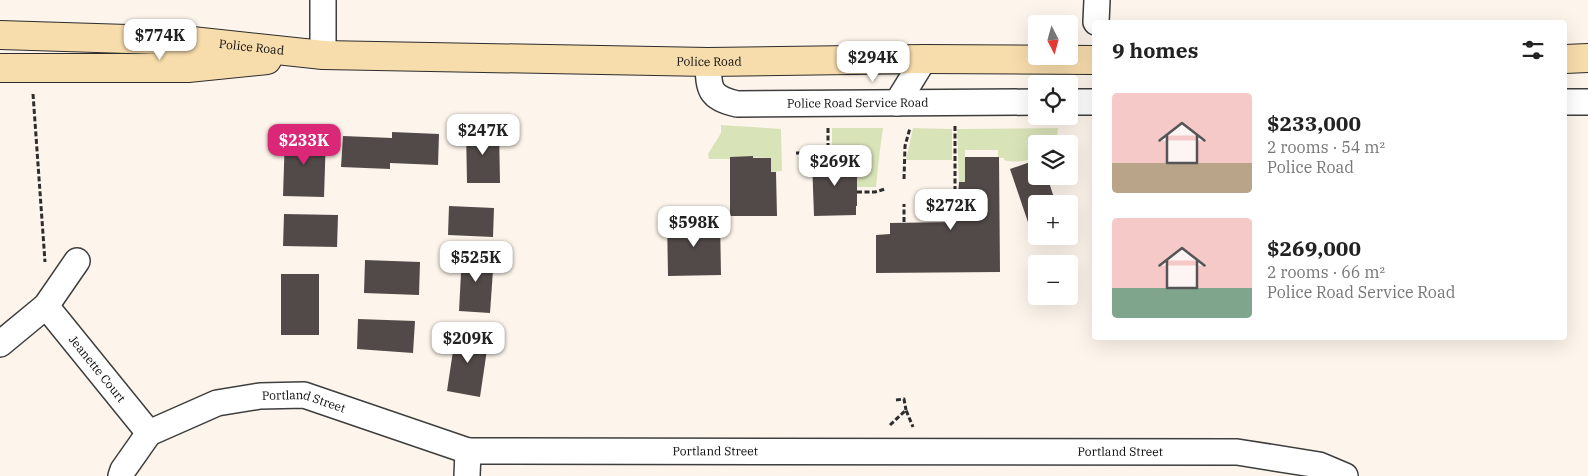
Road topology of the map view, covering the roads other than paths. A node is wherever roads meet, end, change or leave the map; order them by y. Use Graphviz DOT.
graph roads {
  1 [pos="323,0"];
  2 [pos="1097,0"];
  3 [pos="1096,20"];
  4 [pos="0,35"];
  5 [pos="1092,54"];
  6 [pos="323,55"];
  7 [pos="1567,58"];
  8 [pos="1588,58"];
  9 [pos="924,59"];
  10 [pos="708,62"];
  11 [pos="0,68"];
  12 [pos="1028,102"];
  13 [pos="1078,102"];
  14 [pos="1092,102"];
  15 [pos="1567,102"];
  16 [pos="1588,102"];
  17 [pos="897,104"];
  18 [pos="78,261"];
  19 [pos="46,306"];
  20 [pos="0,344"];
  21 [pos="149,433"];
  22 [pos="468,451"];
  23 [pos="121,476"];
  24 [pos="467,476"];
  25 [pos="1345,476"];
  1 -- 6 [label="street"];
  2 -- 3 [label="street"];
  4 -- 6 [label="main road, Police Road"];
  5 -- 9 [label="main road, Police Road"];
  6 -- 10 [label="main road, Police Road"];
  6 -- 11 [label="main road, Police Road"];
  7 -- 8 [label="main road"];
  9 -- 10 [label="main road, Police Road"];
  9 -- 17 [label="street"];
  10 -- 17 [label="street, Police Road Service Road"];
  12 -- 17 [label="street, Police Road Service Road"];
  13 -- 14 [label="street"];
  15 -- 16 [label="street"];
  18 -- 19 [label="street"];
  19 -- 20 [label="street"];
  19 -- 21 [label="street, Jeanette Court"];
  21 -- 22 [label="street, Portland Street"];
  21 -- 23 [label="street"];
  22 -- 24 [label="street"];
  22 -- 25 [label="street, Portland Street"];
}
